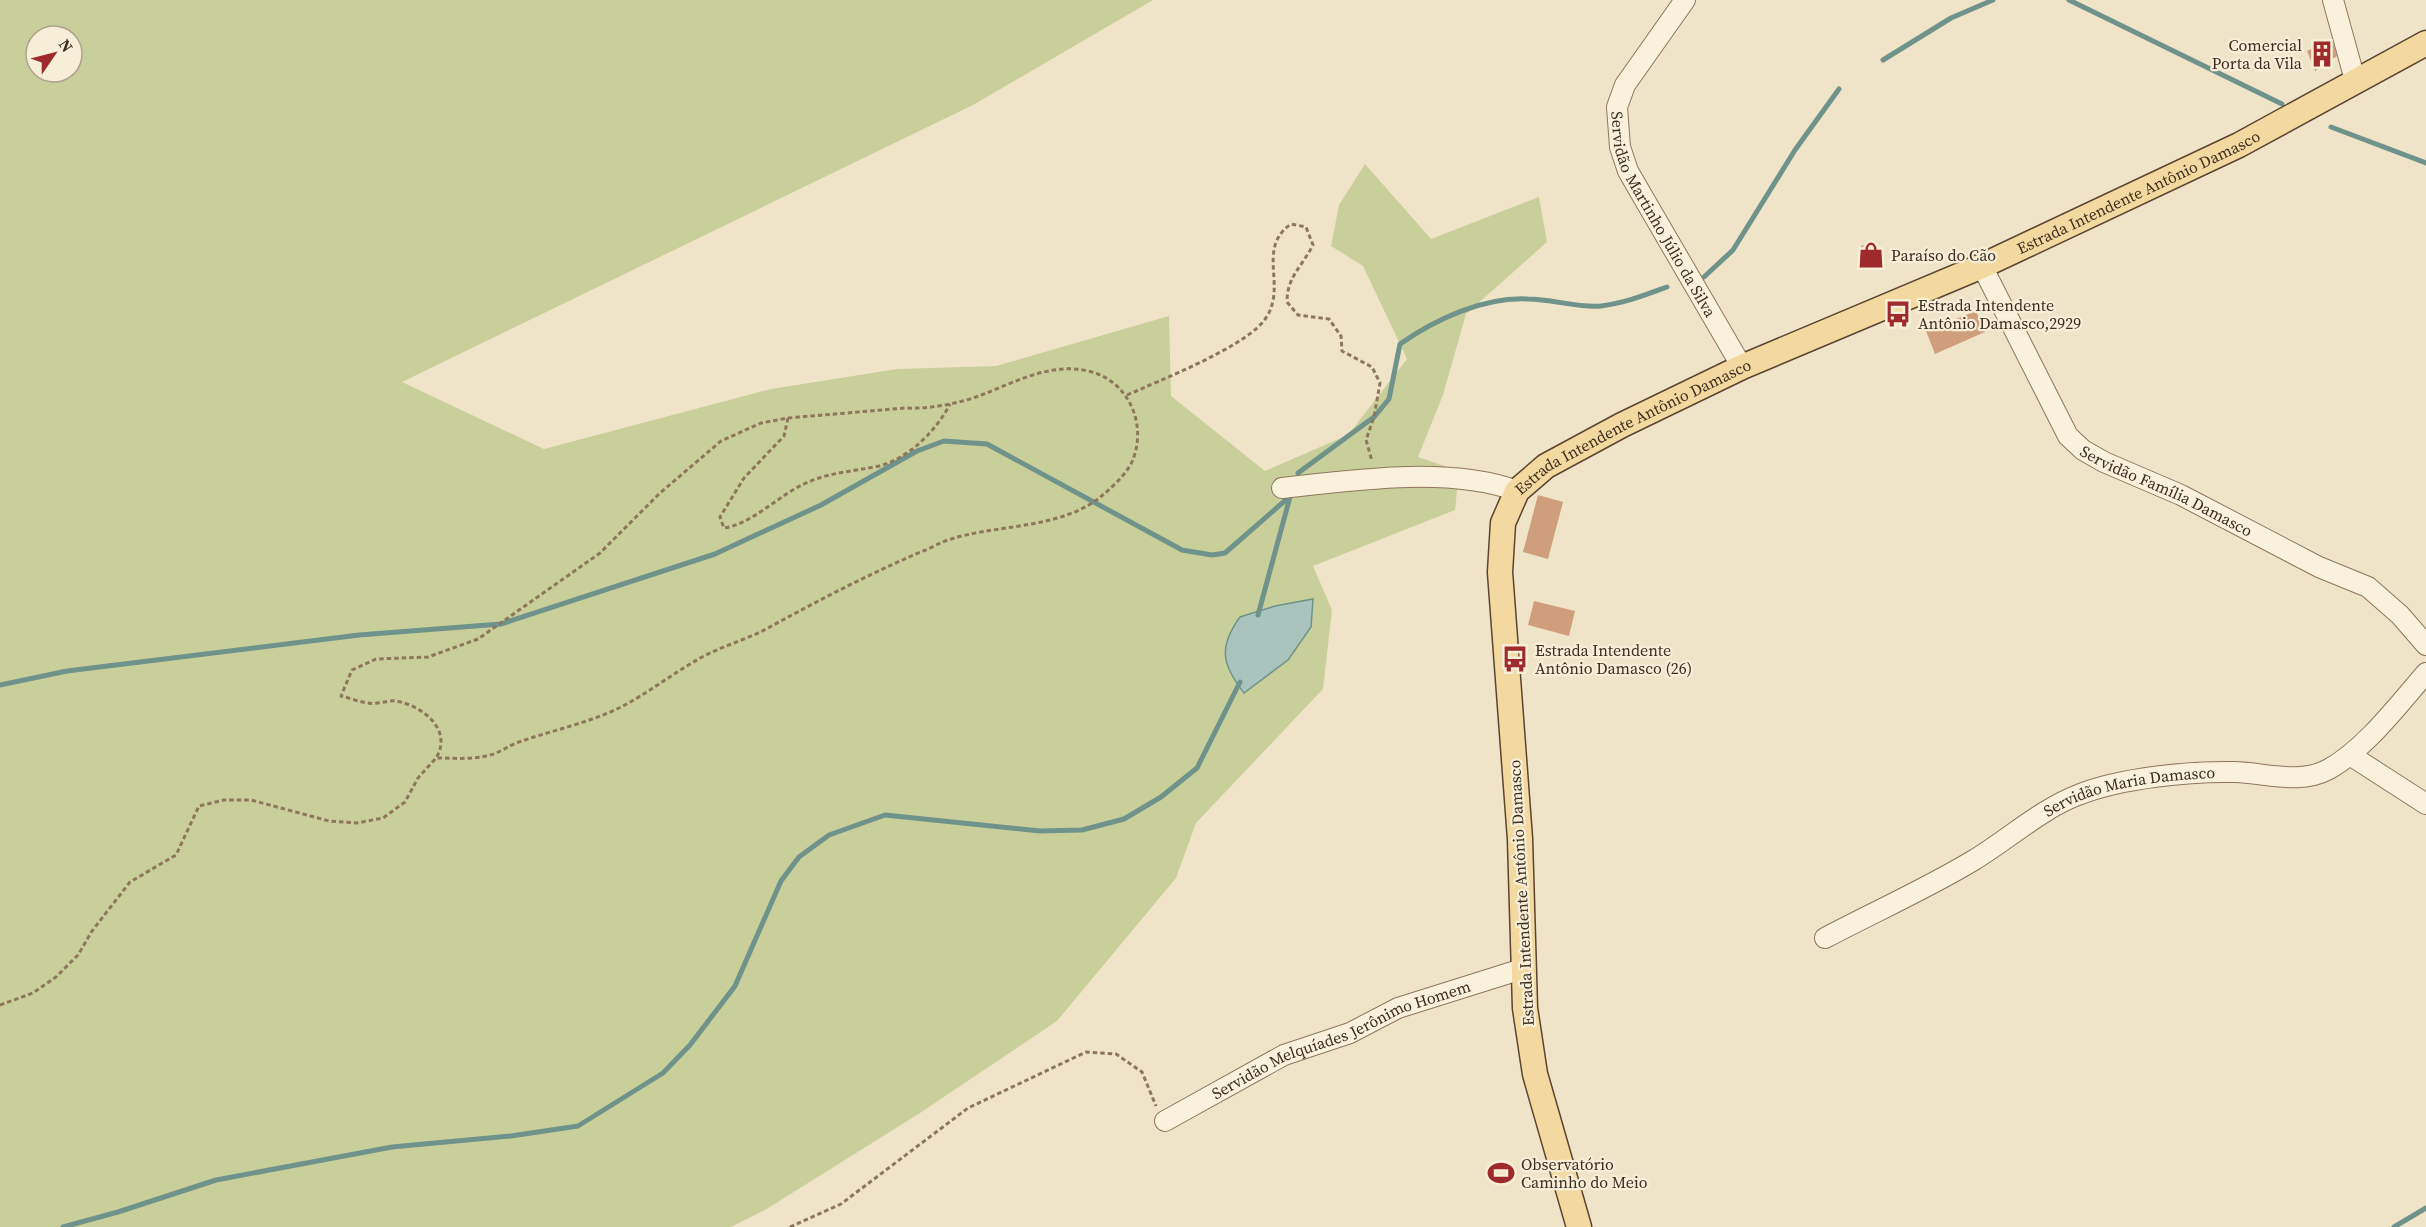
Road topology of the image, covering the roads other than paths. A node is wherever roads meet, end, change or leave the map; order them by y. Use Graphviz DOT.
graph roads {
  1 [pos="1685,0"];
  2 [pos="2333,0"];
  3 [pos="2426,43"];
  4 [pos="2355,80"];
  5 [pos="1982,266"];
  6 [pos="1742,367"];
  7 [pos="1282,488"];
  8 [pos="1517,491"];
  9 [pos="2426,645"];
  10 [pos="2426,673"];
  11 [pos="2350,755"];
  12 [pos="2426,804"];
  13 [pos="1825,938"];
  14 [pos="1522,969"];
  15 [pos="1165,1121"];
  16 [pos="1579,1227"];
  1 -- 6 [label="street, Servidão Martinho Júlio da Silva"];
  2 -- 4 [label="street"];
  3 -- 4 [label="main road, Estrada Intendente Antônio Damasco"];
  4 -- 5 [label="main road, Estrada Intendente Antônio Damasco"];
  5 -- 6 [label="main road, Estrada Intendente Antônio Damasco"];
  5 -- 9 [label="street, Servidão Família Damasco"];
  6 -- 8 [label="main road, Estrada Intendente Antônio Damasco"];
  7 -- 8 [label="street"];
  8 -- 14 [label="main road, Estrada Intendente Antônio Damasco"];
  10 -- 11 [label="street, Servidão Maria Damasco"];
  11 -- 12 [label="street"];
  11 -- 13 [label="street, Servidão Maria Damasco"];
  14 -- 15 [label="street, Servidão Melquíades Jerônimo Homem"];
  14 -- 16 [label="main road, Estrada Intendente Antônio Damasco"];
}
